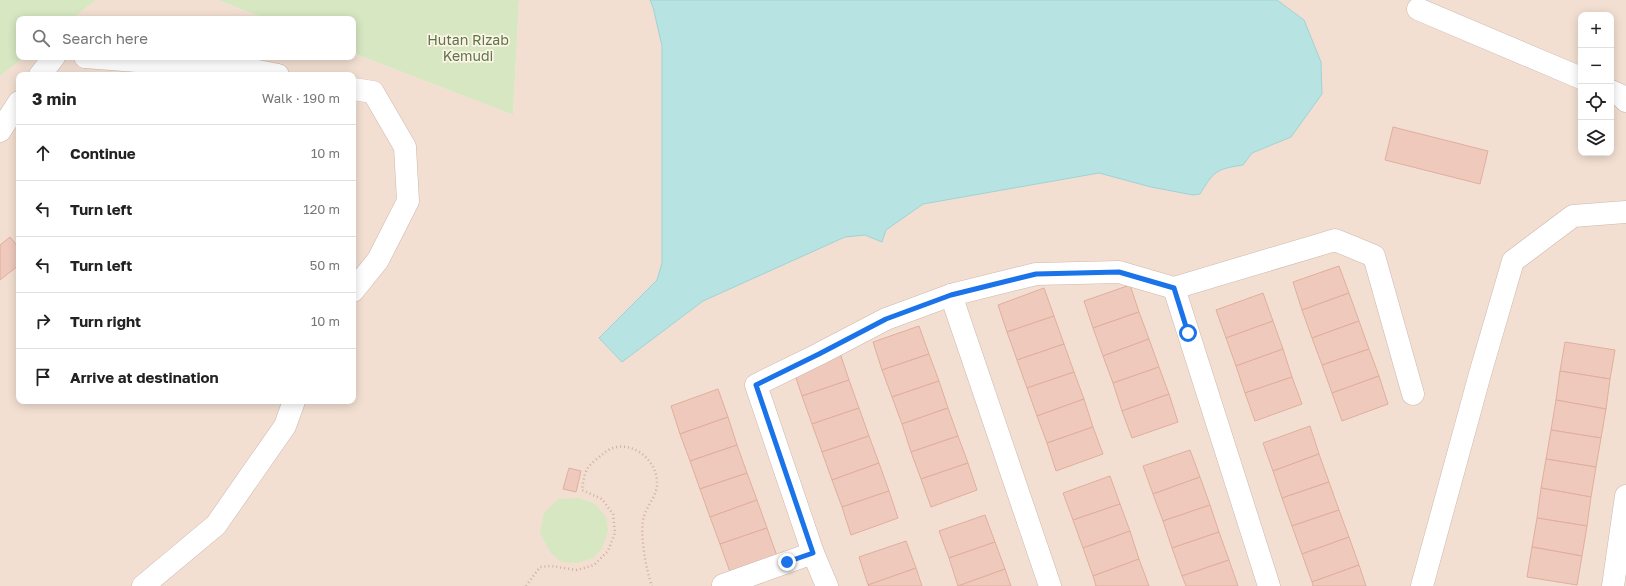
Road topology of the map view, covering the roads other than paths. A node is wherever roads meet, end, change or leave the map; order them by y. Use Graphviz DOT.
graph roads {
  1 [pos="1418,9"];
  2 [pos="52,60"];
  3 [pos="124,60"];
  4 [pos="42,72"];
  5 [pos="263,72"];
  6 [pos="1578,77"];
  7 [pos="356,89"];
  8 [pos="1614,92"];
  9 [pos="1626,101"];
  10 [pos="16,107"];
  11 [pos="0,131"];
  12 [pos="1625,206"];
  13 [pos="356,287"];
  14 [pos="1174,288"];
  15 [pos="951,295"];
  16 [pos="1413,394"];
  17 [pos="293,404"];
  18 [pos="1626,496"];
  19 [pos="813,553"];
  20 [pos="723,585"];
  21 [pos="143,586"];
  22 [pos="827,586"];
  23 [pos="1050,586"];
  24 [pos="1269,586"];
  25 [pos="1422,586"];
  26 [pos="1613,586"];
  1 -- 6 [label="street"];
  2 -- 4 [label="street"];
  3 -- 5 [label="street"];
  7 -- 13 [label="street"];
  8 -- 9 [label="street"];
  10 -- 11 [label="street"];
  12 -- 25 [label="street"];
  14 -- 15 [label="street"];
  14 -- 16 [label="street"];
  14 -- 24 [label="street"];
  15 -- 19 [label="street"];
  15 -- 23 [label="street"];
  17 -- 21 [label="street"];
  18 -- 26 [label="street"];
  19 -- 20 [label="street"];
  19 -- 22 [label="street"];
}
